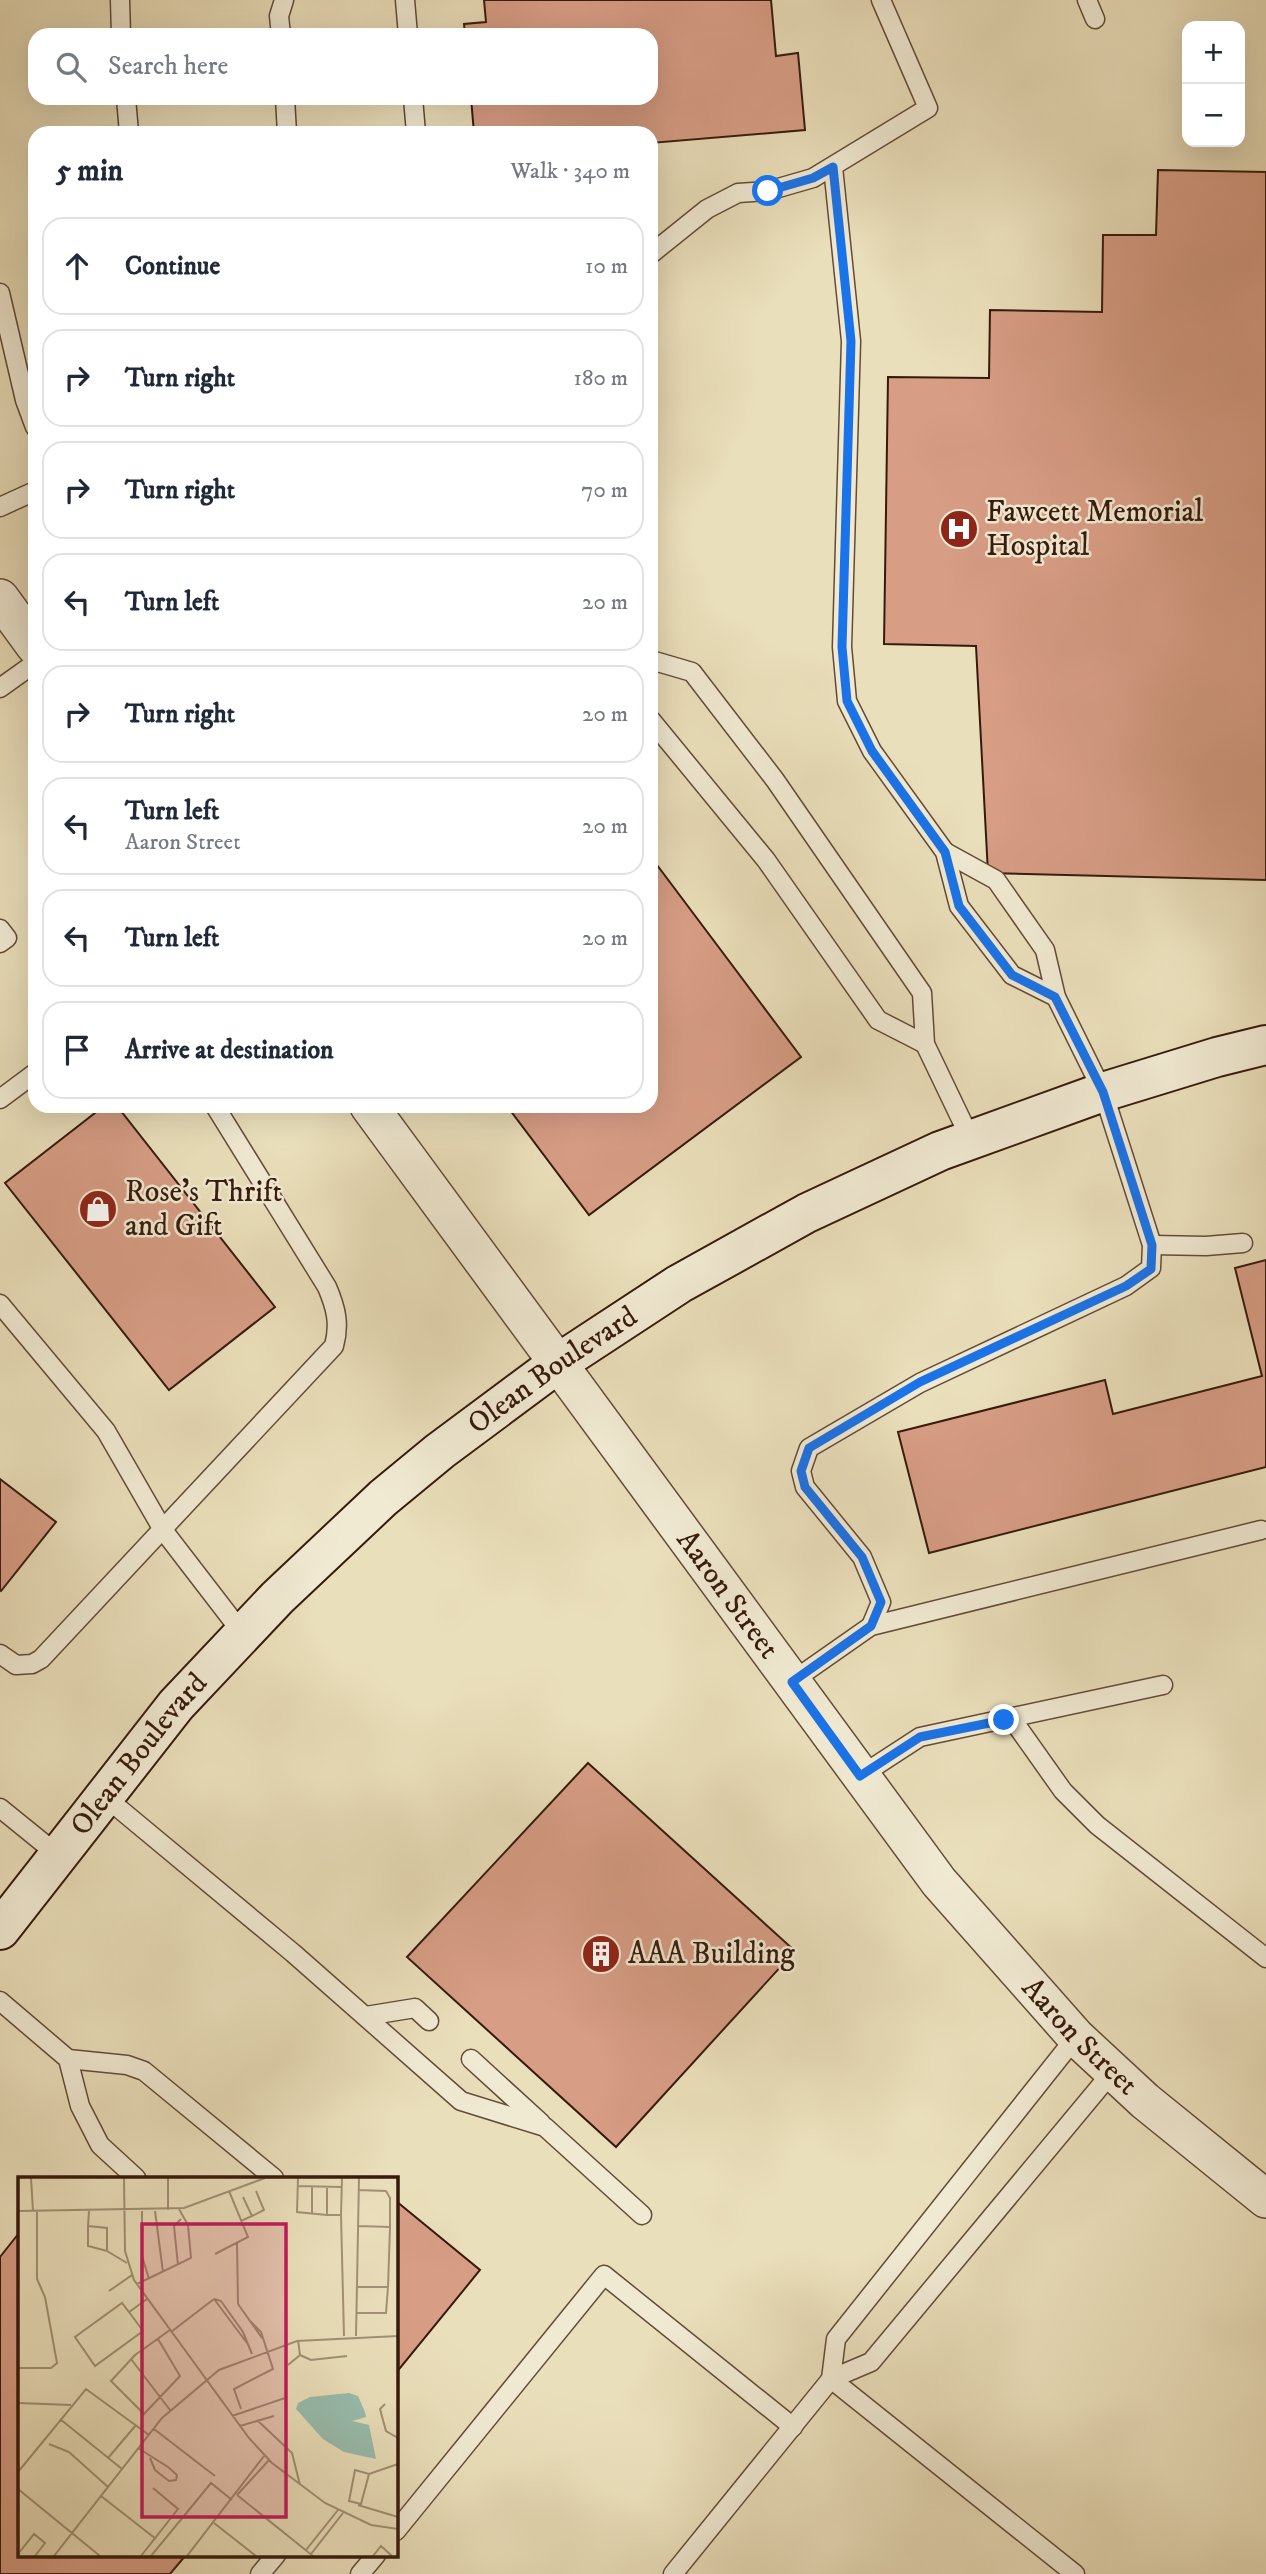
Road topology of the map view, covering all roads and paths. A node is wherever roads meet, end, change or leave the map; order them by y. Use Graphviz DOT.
graph roads {
  1 [pos="120,0"];
  2 [pos="284,0"];
  3 [pos="405,0"];
  4 [pos="880,0"];
  5 [pos="1087,0"];
  6 [pos="1095,19"];
  7 [pos="121,28"];
  8 [pos="280,28"];
  9 [pos="407,28"];
  10 [pos="127,105"];
  11 [pos="285,105"];
  12 [pos="414,105"];
  13 [pos="128,126"];
  14 [pos="287,126"];
  15 [pos="415,126"];
  16 [pos="833,167"];
  17 [pos="658,248"];
  18 [pos="0,293"];
  19 [pos="28,410"];
  20 [pos="28,494"];
  21 [pos="0,507"];
  22 [pos="0,598"];
  23 [pos="28,636"];
  24 [pos="658,662"];
  25 [pos="28,668"];
  26 [pos="0,688"];
  27 [pos="658,729"];
  28 [pos="945,852"];
  29 [pos="0,929"];
  30 [pos="0,943"];
  31 [pos="1055,997"];
  32 [pos="925,1044"];
  33 [pos="1266,1045"];
  34 [pos="28,1078"];
  35 [pos="1103,1092"];
  36 [pos="0,1099"];
  37 [pos="219,1113"];
  38 [pos="374,1113"];
  39 [pos="971,1140"];
  40 [pos="1243,1242"];
  41 [pos="1152,1245"];
  42 [pos="0,1304"];
  43 [pos="557,1364"];
  44 [pos="163,1530"];
  45 [pos="1261,1530"];
  46 [pos="871,1626"];
  47 [pos="243,1634"];
  48 [pos="0,1654"];
  49 [pos="792,1682"];
  50 [pos="1163,1685"];
  51 [pos="1012,1719"];
  52 [pos="860,1776"];
  53 [pos="104,1797"];
  54 [pos="0,1808"];
  55 [pos="58,1855"];
  56 [pos="0,1930"];
  57 [pos="1266,1958"];
  58 [pos="0,2001"];
  59 [pos="366,2016"];
  60 [pos="429,2021"];
  61 [pos="1076,2037"];
  62 [pos="68,2059"];
  63 [pos="471,2059"];
  64 [pos="1113,2071"];
  65 [pos="545,2127"];
  66 [pos="134,2177"];
  67 [pos="272,2177"];
  68 [pos="1266,2199"];
  69 [pos="642,2215"];
  70 [pos="831,2379"];
  71 [pos="793,2427"];
  72 [pos="397,2530"];
  73 [pos="275,2556"];
  74 [pos="375,2556"];
  75 [pos="260,2574"];
  76 [pos="360,2574"];
  77 [pos="673,2574"];
  78 [pos="1074,2574"];
  1 -- 7 [label="lane"];
  2 -- 8 [label="lane"];
  3 -- 9 [label="lane"];
  4 -- 16 [label="lane"];
  5 -- 6 [label="lane"];
  10 -- 13 [label="lane"];
  11 -- 14 [label="lane"];
  12 -- 15 [label="lane"];
  16 -- 17 [label="lane"];
  16 -- 28 [label="lane"];
  18 -- 19 [label="lane"];
  20 -- 21 [label="lane"];
  22 -- 23 [label="street"];
  24 -- 32 [label="lane"];
  25 -- 26 [label="lane"];
  27 -- 32 [label="lane"];
  28 -- 31 [label="lane"];
  28 -- 31 [label="lane"];
  29 -- 30 [label="lane"];
  31 -- 35 [label="lane"];
  32 -- 39 [label="lane"];
  33 -- 35 [label="street, Olean Boulevard"];
  34 -- 36 [label="lane"];
  35 -- 39 [label="street, Olean Boulevard"];
  35 -- 41 [label="lane"];
  37 -- 44 [label="lane"];
  38 -- 43 [label="street, Aaron Street"];
  39 -- 43 [label="street, Olean Boulevard"];
  40 -- 41 [label="lane"];
  41 -- 46 [label="lane"];
  42 -- 44 [label="lane"];
  43 -- 47 [label="street, Olean Boulevard"];
  43 -- 49 [label="street, Aaron Street"];
  44 -- 47 [label="lane"];
  44 -- 48 [label="lane"];
  45 -- 46 [label="lane"];
  46 -- 49 [label="lane"];
  47 -- 53 [label="street, Olean Boulevard"];
  49 -- 52 [label="street, Aaron Street"];
  50 -- 51 [label="lane"];
  51 -- 52 [label="lane"];
  51 -- 57 [label="lane"];
  52 -- 61 [label="street, Aaron Street"];
  53 -- 55 [label="street, Olean Boulevard"];
  53 -- 59 [label="lane"];
  54 -- 55 [label="lane"];
  55 -- 56 [label="street, Olean Boulevard"];
  58 -- 62 [label="lane"];
  59 -- 60 [label="lane"];
  59 -- 65 [label="lane"];
  61 -- 64 [label="street, Aaron Street"];
  61 -- 70 [label="lane"];
  62 -- 66 [label="lane"];
  62 -- 67 [label="lane"];
  63 -- 65 [label="lane"];
  64 -- 68 [label="street, Aaron Street"];
  64 -- 70 [label="lane"];
  65 -- 69 [label="lane"];
  70 -- 71 [label="lane"];
  70 -- 78 [label="lane"];
  71 -- 72 [label="lane"];
  71 -- 77 [label="lane"];
  73 -- 75 [label="lane"];
  74 -- 76 [label="lane"];
}
